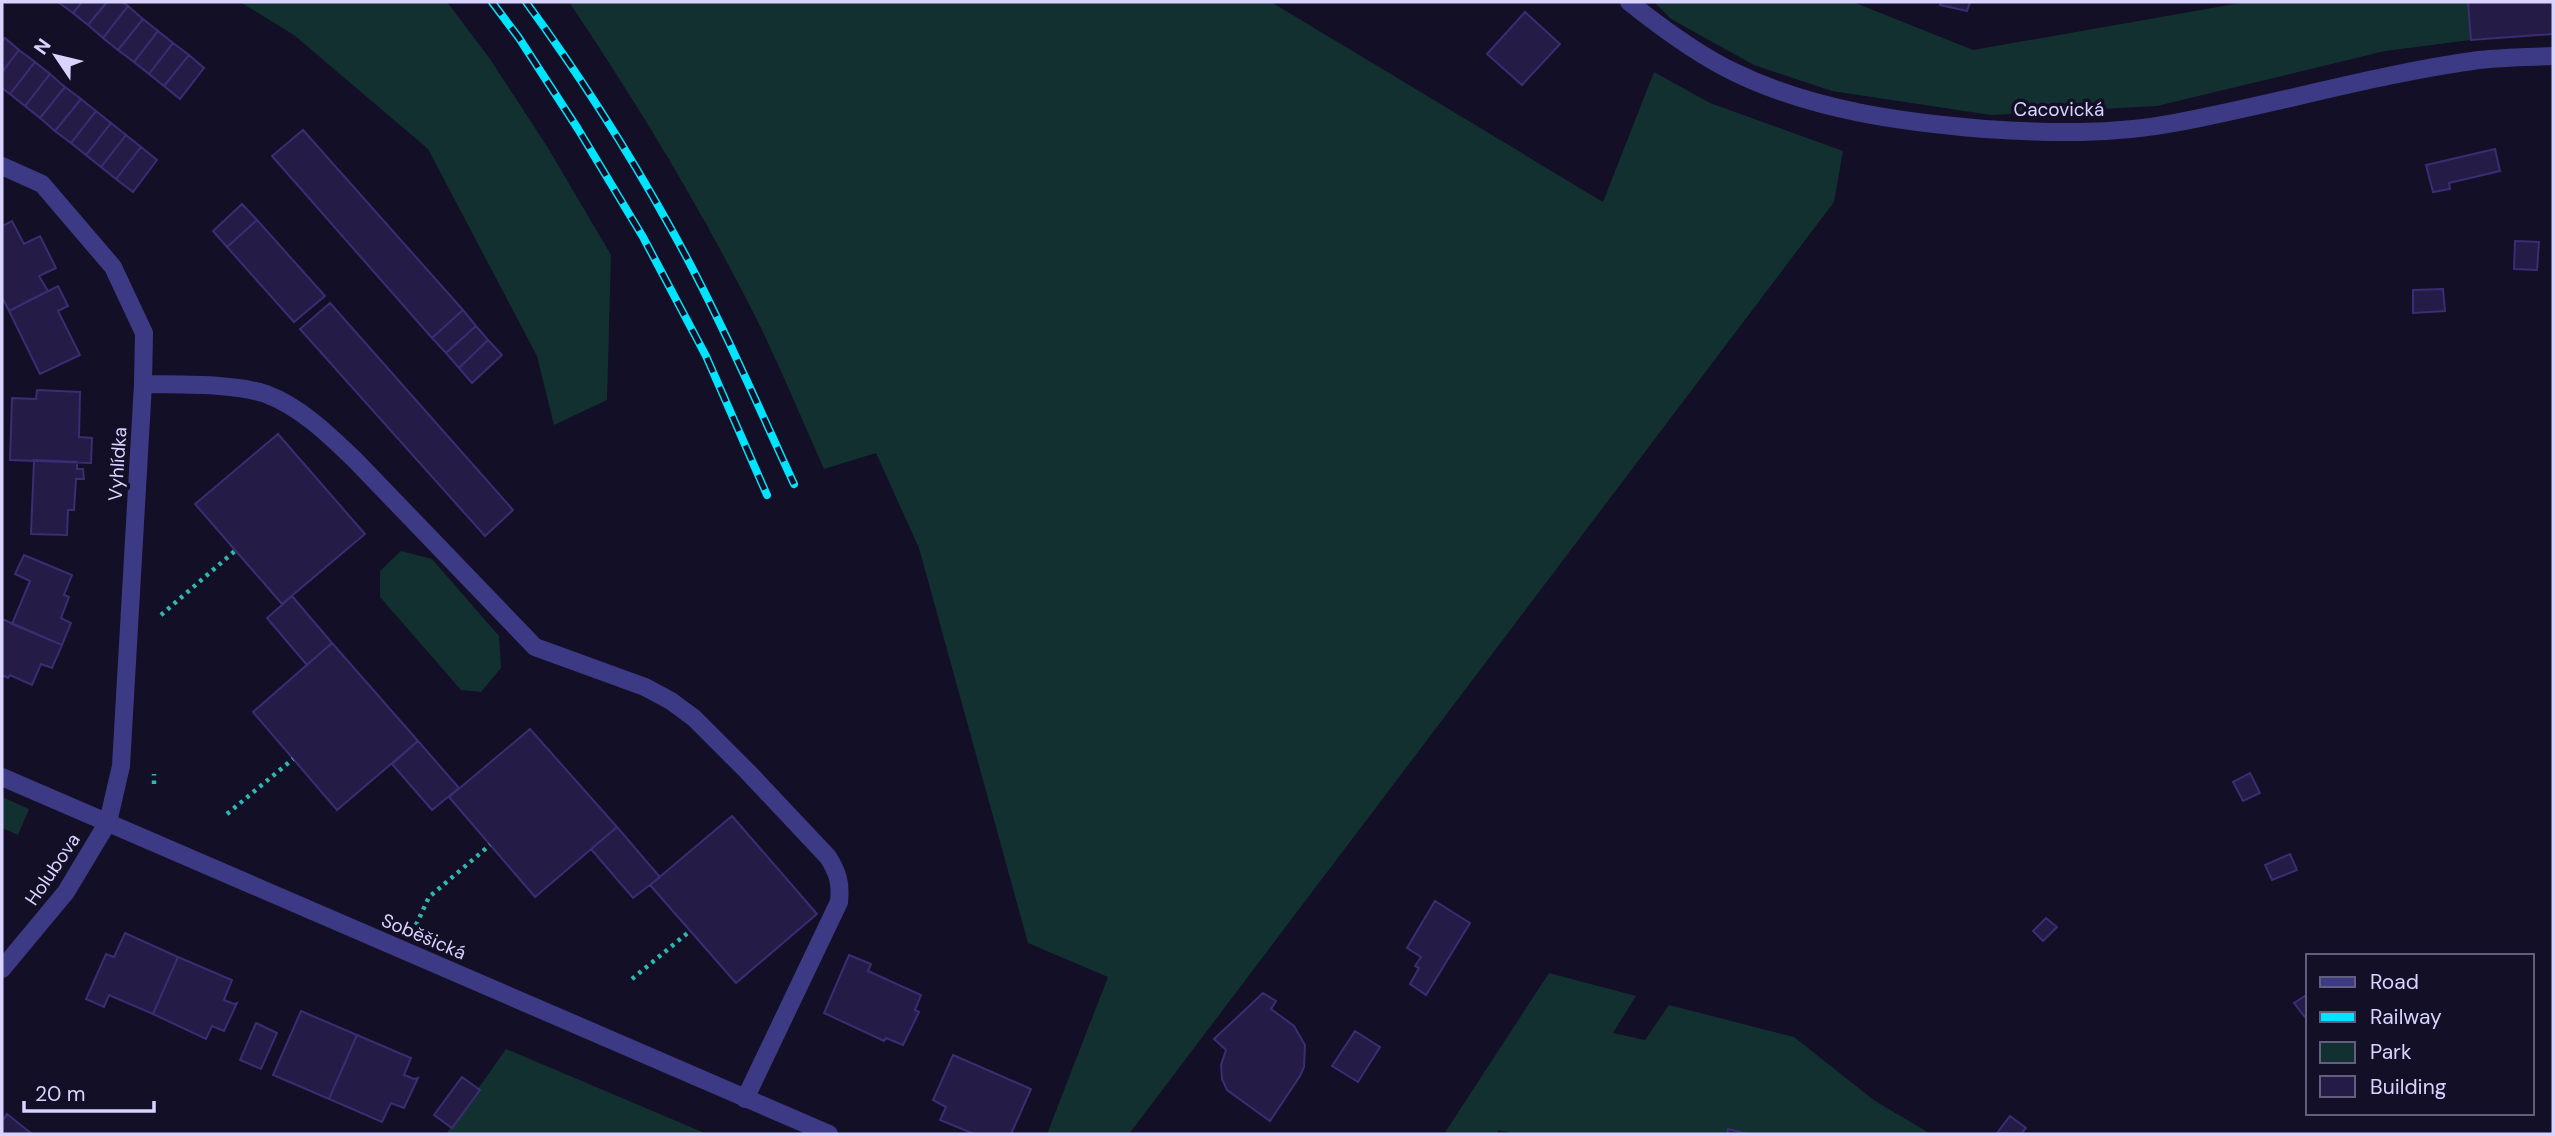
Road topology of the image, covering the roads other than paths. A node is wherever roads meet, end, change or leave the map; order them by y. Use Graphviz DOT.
graph roads {
  1 [pos="1629,2"];
  2 [pos="2553,56"];
  3 [pos="2,166"];
  4 [pos="143,384"];
  5 [pos="2,777"];
  6 [pos="108,822"];
  7 [pos="2,970"];
  8 [pos="745,1098"];
  9 [pos="828,1134"];
  1 -- 2 [label="street, Cacovická"];
  3 -- 4 [label="street, Vyhlídka"];
  4 -- 6 [label="street, Vyhlídka"];
  4 -- 8 [label="street"];
  5 -- 6 [label="street, Soběšická"];
  6 -- 7 [label="street, Holubova"];
  6 -- 8 [label="street, Soběšická"];
  8 -- 9 [label="street, Soběšická"];
}
